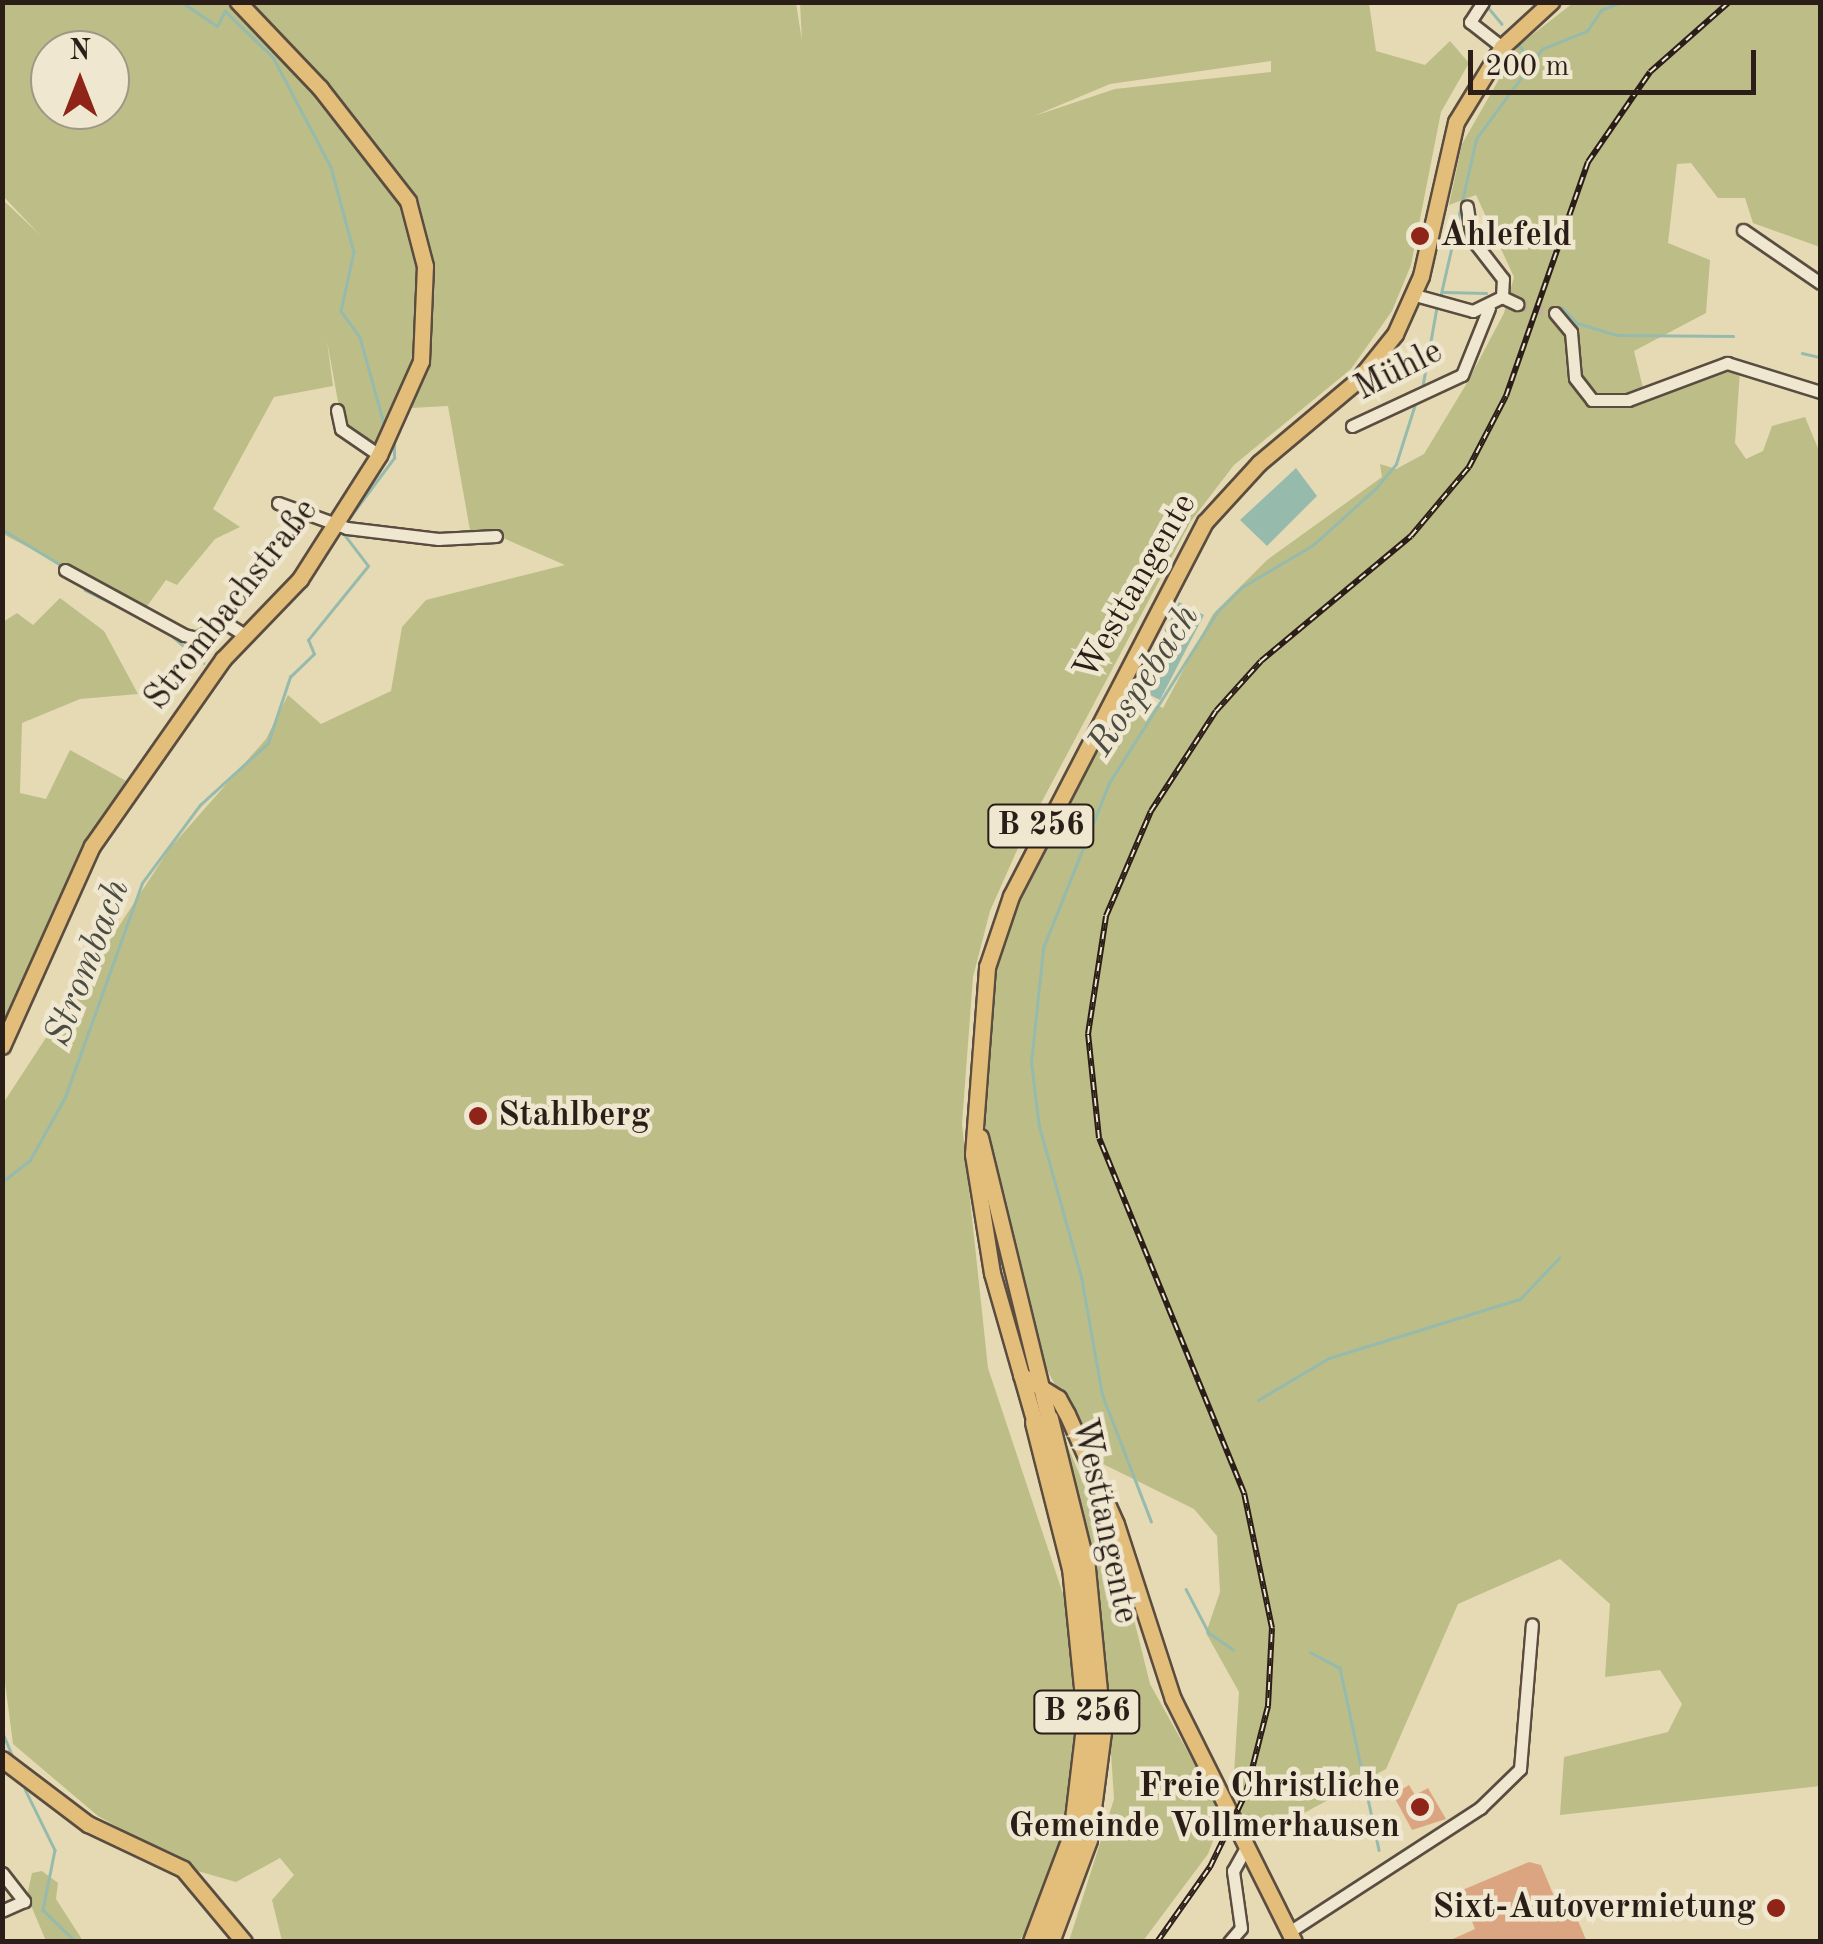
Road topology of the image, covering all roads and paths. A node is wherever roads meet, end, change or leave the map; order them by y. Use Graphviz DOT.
graph roads {
  1 [pos="238,2"];
  2 [pos="1483,2"];
  3 [pos="1551,2"];
  4 [pos="1502,47"];
  5 [pos="1467,206"];
  6 [pos="1743,230"];
  7 [pos="1820,283"];
  8 [pos="1415,294"];
  9 [pos="1502,298"];
  10 [pos="1517,304"];
  11 [pos="1489,308"];
  12 [pos="1555,313"];
  13 [pos="1820,392"];
  14 [pos="336,410"];
  15 [pos="1352,426"];
  16 [pos="378,455"];
  17 [pos="278,503"];
  18 [pos="337,522"];
  19 [pos="496,536"];
  20 [pos="64,570"];
  21 [pos="246,635"];
  22 [pos="2,1046"];
  23 [pos="975,1115"];
  24 [pos="1018,1372"];
  25 [pos="1041,1390"];
  26 [pos="1050,1419"];
  27 [pos="1532,1624"];
  28 [pos="2,1759"];
  29 [pos="1247,1846"];
  30 [pos="2,1873"];
  31 [pos="2,1910"];
  32 [pos="1292,1937"];
  33 [pos="244,1942"];
  34 [pos="1033,1942"];
  35 [pos="1050,1942"];
  36 [pos="1229,1942"];
  1 -- 16 [label="main road, Strombachstraße"];
  2 -- 4 [label="street"];
  3 -- 4 [label="main road, Westtangente / B 256"];
  4 -- 8 [label="main road, Westtangente / B 256"];
  5 -- 9 [label="street"];
  6 -- 7 [label="street"];
  8 -- 11 [label="street, Mühle"];
  8 -- 23 [label="main road, Westtangente / B 256"];
  9 -- 10 [label="street"];
  9 -- 11 [label="street"];
  11 -- 15 [label="street, Mühle"];
  12 -- 13 [label="street"];
  14 -- 16 [label="street"];
  16 -- 18 [label="main road, Strombachstraße"];
  17 -- 18 [label="street"];
  18 -- 19 [label="street"];
  18 -- 21 [label="main road, Strombachstraße"];
  20 -- 21 [label="street"];
  21 -- 22 [label="main road, Strombachstraße"];
  23 -- 24 [label="main road, Westtangente / B 256"];
  23 -- 25 [label="main road, Westtangente / B 256"];
  24 -- 25 [label="main road"];
  24 -- 26 [label="main road, Westtangente / B 256"];
  25 -- 26 [label="main road, Westtangente / B 256"];
  26 -- 29 [label="main road"];
  26 -- 34 [label="highway, Westtangente / B 256"];
  26 -- 35 [label="highway, Westtangente / B 256"];
  27 -- 32 [label="street"];
  28 -- 33 [label="main road"];
  29 -- 32 [label="main road"];
  29 -- 36 [label="street"];
  30 -- 31 [label="street"];
}
